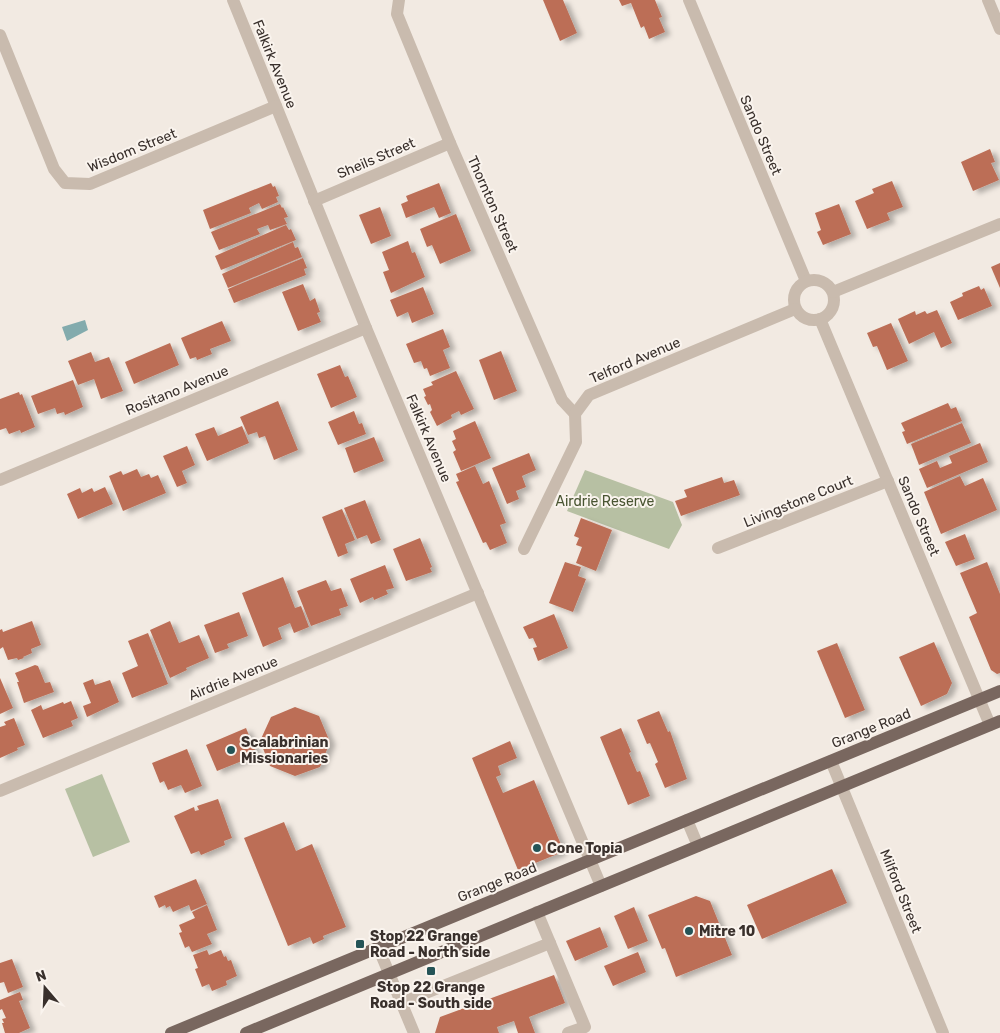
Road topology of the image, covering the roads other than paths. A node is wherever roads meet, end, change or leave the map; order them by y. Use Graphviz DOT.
graph roads {
  1 [pos="233,0"];
  2 [pos="399,0"];
  3 [pos="689,0"];
  4 [pos="988,0"];
  5 [pos="1000,29"];
  6 [pos="0,35"];
  7 [pos="276,106"];
  8 [pos="450,143"];
  9 [pos="314,201"];
  10 [pos="1000,224"];
  11 [pos="806,281"];
  12 [pos="833,292"];
  13 [pos="795,309"];
  14 [pos="820,319"];
  15 [pos="366,328"];
  16 [pos="575,414"];
  17 [pos="0,480"];
  18 [pos="888,481"];
  19 [pos="718,548"];
  20 [pos="524,549"];
  21 [pos="478,593"];
  22 [pos="1000,691"];
  23 [pos="979,699"];
  24 [pos="995,723"];
  25 [pos="831,761"];
  26 [pos="842,786"];
  27 [pos="0,791"];
  28 [pos="687,820"];
  29 [pos="698,846"];
  30 [pos="590,860"];
  31 [pos="601,886"];
  32 [pos="537,912"];
  33 [pos="550,942"];
  34 [pos="378,947"];
  35 [pos="389,974"];
  36 [pos="401,1003"];
  37 [pos="172,1033"];
  38 [pos="246,1033"];
  39 [pos="414,1033"];
  40 [pos="568,1033"];
  41 [pos="943,1033"];
  1 -- 7 [label="street, Falkirk Avenue"];
  2 -- 8 [label="street, Thornton Street"];
  3 -- 11 [label="street, Sando Street"];
  4 -- 5 [label="street"];
  6 -- 7 [label="street, Wisdom Street"];
  7 -- 9 [label="street, Falkirk Avenue"];
  8 -- 9 [label="street, Sheils Street"];
  8 -- 16 [label="street, Thornton Street"];
  9 -- 15 [label="street, Falkirk Avenue"];
  10 -- 12 [label="street"];
  11 -- 12 [label="street"];
  11 -- 13 [label="street"];
  12 -- 14 [label="street"];
  13 -- 14 [label="street"];
  13 -- 16 [label="street, Telford Avenue"];
  14 -- 18 [label="street, Sando Street"];
  15 -- 17 [label="street, Rositano Avenue"];
  15 -- 21 [label="street, Falkirk Avenue"];
  16 -- 20 [label="street"];
  18 -- 19 [label="street, Livingstone Court"];
  18 -- 23 [label="street, Sando Street"];
  21 -- 27 [label="street, Airdrie Avenue"];
  21 -- 30 [label="street, Falkirk Avenue"];
  22 -- 23 [label="main road, Grange Road"];
  23 -- 24 [label="street, Sando Street"];
  23 -- 25 [label="main road, Grange Road"];
  24 -- 26 [label="main road"];
  25 -- 26 [label="street, Milford Street"];
  25 -- 28 [label="main road, Grange Road"];
  26 -- 29 [label="main road"];
  26 -- 41 [label="street, Milford Street"];
  28 -- 29 [label="street"];
  28 -- 30 [label="main road, Grange Road"];
  29 -- 31 [label="main road"];
  30 -- 31 [label="street, Falkirk Avenue"];
  30 -- 34 [label="main road, Grange Road"];
  31 -- 32 [label="main road"];
  32 -- 33 [label="street"];
  32 -- 35 [label="main road"];
  33 -- 36 [label="street"];
  33 -- 40 [label="street"];
  34 -- 35 [label="street"];
  34 -- 37 [label="main road, Grange Road"];
  35 -- 36 [label="street"];
  35 -- 38 [label="main road"];
  36 -- 39 [label="street"];
}
